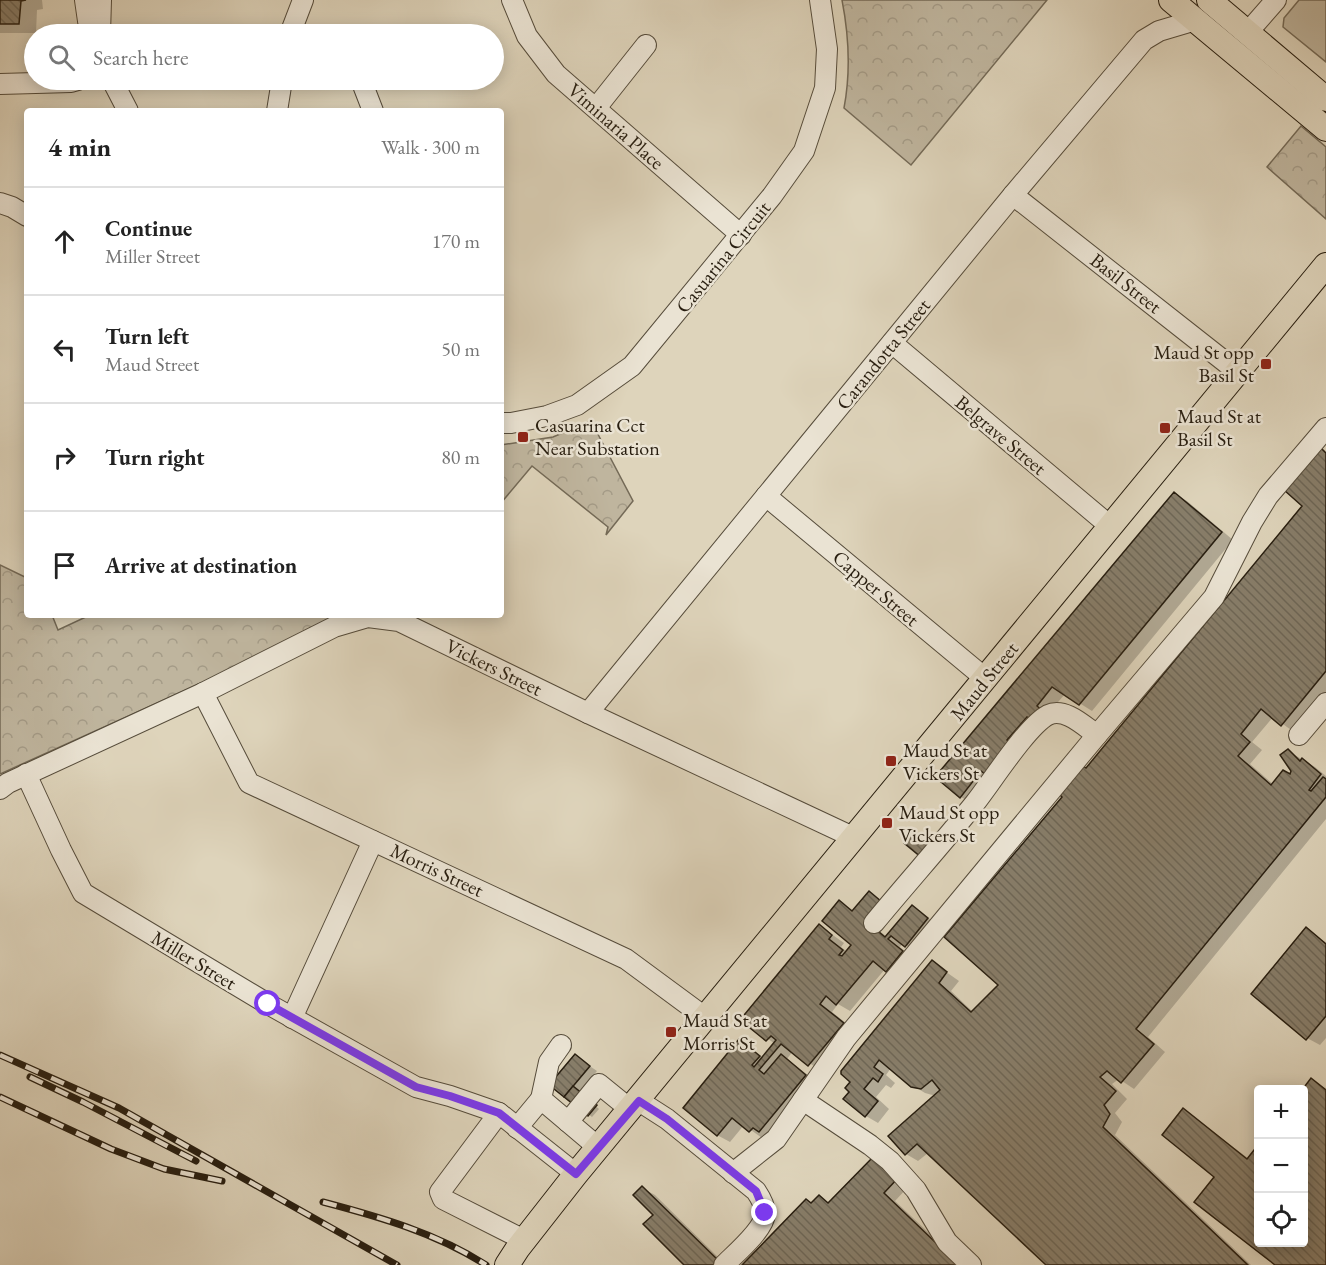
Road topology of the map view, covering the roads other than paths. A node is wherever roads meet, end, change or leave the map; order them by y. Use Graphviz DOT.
graph roads {
  1 [pos="85,0"];
  2 [pos="101,0"];
  3 [pos="303,0"];
  4 [pos="512,0"];
  5 [pos="820,0"];
  6 [pos="1171,0"];
  7 [pos="1209,0"];
  8 [pos="1276,0"];
  9 [pos="1196,20"];
  10 [pos="89,24"];
  11 [pos="100,24"];
  12 [pos="297,24"];
  13 [pos="1248,32"];
  14 [pos="646,45"];
  15 [pos="24,83"];
  16 [pos="0,84"];
  17 [pos="117,90"];
  18 [pos="280,90"];
  19 [pos="365,90"];
  20 [pos="1326,99"];
  21 [pos="126,108"];
  22 [pos="277,108"];
  23 [pos="373,108"];
  24 [pos="596,108"];
  25 [pos="1326,129"];
  26 [pos="1013,195"];
  27 [pos="0,203"];
  28 [pos="24,214"];
  29 [pos="741,235"];
  30 [pos="1326,265"];
  31 [pos="891,343"];
  32 [pos="1238,372"];
  33 [pos="504,423"];
  34 [pos="1326,428"];
  35 [pos="766,496"];
  36 [pos="1110,526"];
  37 [pos="365,618"];
  38 [pos="376,618"];
  39 [pos="986,679"];
  40 [pos="203,693"];
  41 [pos="1326,703"];
  42 [pos="588,712"];
  43 [pos="1097,735"];
  44 [pos="1299,735"];
  45 [pos="27,774"];
  46 [pos="0,789"];
  47 [pos="855,838"];
  48 [pos="373,841"];
  49 [pos="874,923"];
  50 [pos="292,1018"];
  51 [pos="706,1018"];
  52 [pos="561,1045"];
  53 [pos="541,1099"];
  54 [pos="803,1100"];
  55 [pos="635,1105"];
  56 [pos="499,1113"];
  57 [pos="568,1122"];
  58 [pos="517,1128"];
  59 [pos="599,1148"];
  60 [pos="733,1173"];
  61 [pos="576,1174"];
  62 [pos="516,1251"];
  63 [pos="724,1265"];
  64 [pos="971,1265"];
  1 -- 10 [label="street"];
  2 -- 11 [label="street"];
  3 -- 12 [label="street"];
  4 -- 24 [label="street, Viminaria Place"];
  5 -- 29 [label="street, Casuarina Circuit"];
  6 -- 9 [label="main road"];
  7 -- 13 [label="main road"];
  8 -- 13 [label="street"];
  9 -- 25 [label="main road"];
  9 -- 26 [label="street, Carandotta Street"];
  13 -- 20 [label="main road"];
  14 -- 24 [label="street"];
  15 -- 16 [label="street"];
  17 -- 21 [label="street"];
  18 -- 22 [label="street"];
  19 -- 23 [label="street"];
  24 -- 29 [label="street, Viminaria Place"];
  26 -- 31 [label="street, Carandotta Street"];
  26 -- 32 [label="street, Basil Street"];
  27 -- 28 [label="street"];
  29 -- 33 [label="street, Casuarina Circuit"];
  30 -- 32 [label="main road, Maud Street"];
  31 -- 35 [label="street, Carandotta Street"];
  31 -- 36 [label="street, Belgrave Street"];
  32 -- 36 [label="main road, Maud Street"];
  34 -- 43 [label="street"];
  35 -- 39 [label="street, Capper Street"];
  35 -- 42 [label="street, Carandotta Street"];
  36 -- 39 [label="main road, Maud Street"];
  37 -- 40 [label="street, Vickers Street"];
  38 -- 42 [label="street, Vickers Street"];
  39 -- 47 [label="main road, Maud Street"];
  40 -- 45 [label="street, Vickers Street"];
  40 -- 48 [label="street, Morris Street"];
  41 -- 44 [label="street"];
  42 -- 47 [label="street, Vickers Street"];
  43 -- 49 [label="street"];
  43 -- 54 [label="street"];
  45 -- 46 [label="street, Vickers Street"];
  45 -- 50 [label="street, Miller Street"];
  47 -- 51 [label="main road, Maud Street"];
  48 -- 50 [label="street"];
  48 -- 51 [label="street, Morris Street"];
  50 -- 56 [label="street, Miller Street"];
  51 -- 55 [label="main road, Maud Street"];
  52 -- 53 [label="street"];
  53 -- 57 [label="street"];
  53 -- 58 [label="street"];
  54 -- 60 [label="street"];
  54 -- 64 [label="street"];
  55 -- 57 [label="street"];
  55 -- 59 [label="main road, Maud Street"];
  55 -- 60 [label="street"];
  56 -- 58 [label="street, Miller Street"];
  56 -- 62 [label="street"];
  57 -- 59 [label="street"];
  58 -- 61 [label="street, Miller Street"];
  59 -- 61 [label="main road, Maud Street"];
  60 -- 63 [label="street"];
  61 -- 62 [label="main road, Maud Street"];
}
